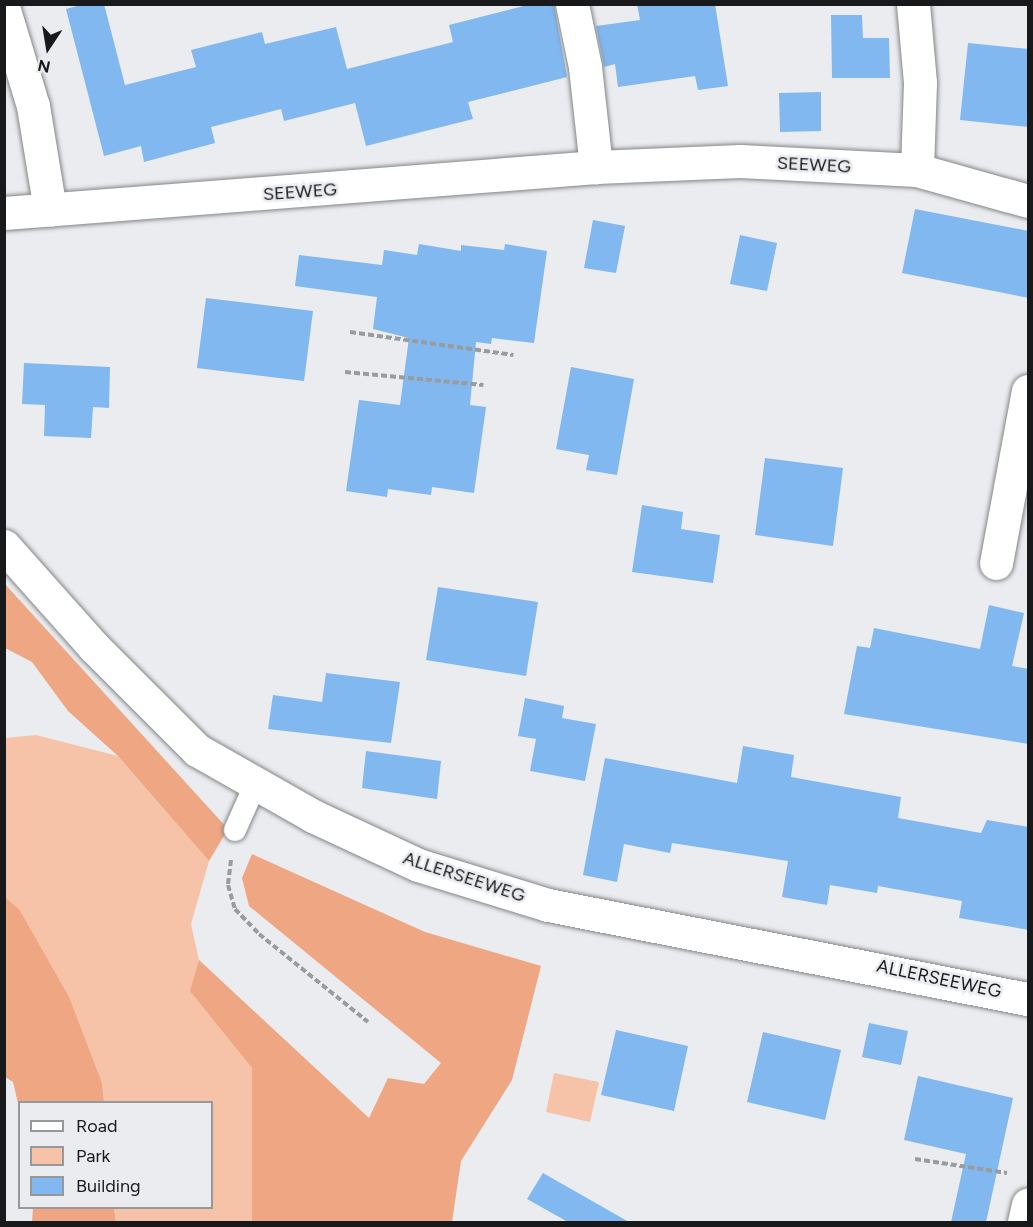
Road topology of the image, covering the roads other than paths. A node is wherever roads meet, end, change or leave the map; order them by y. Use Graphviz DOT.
graph roads {
  1 [pos="572,4"];
  2 [pos="913,4"];
  3 [pos="4,10"];
  4 [pos="596,168"];
  5 [pos="917,170"];
  6 [pos="1029,201"];
  7 [pos="50,210"];
  8 [pos="4,213"];
  9 [pos="1029,391"];
  10 [pos="4,546"];
  11 [pos="996,563"];
  12 [pos="255,785"];
  13 [pos="235,830"];
  14 [pos="1029,999"];
  15 [pos="1023,1189"];
  16 [pos="1024,1222"];
  1 -- 4 [label="street"];
  2 -- 5 [label="street"];
  3 -- 7 [label="street"];
  4 -- 5 [label="street, SEEWEG"];
  4 -- 7 [label="street, SEEWEG"];
  5 -- 6 [label="street, SEEWEG"];
  7 -- 8 [label="street, SEEWEG"];
  9 -- 11 [label="street"];
  10 -- 12 [label="street, ALLERSEEWEG"];
  12 -- 13 [label="lane"];
  12 -- 14 [label="street, ALLERSEEWEG"];
  15 -- 16 [label="street"];
}
